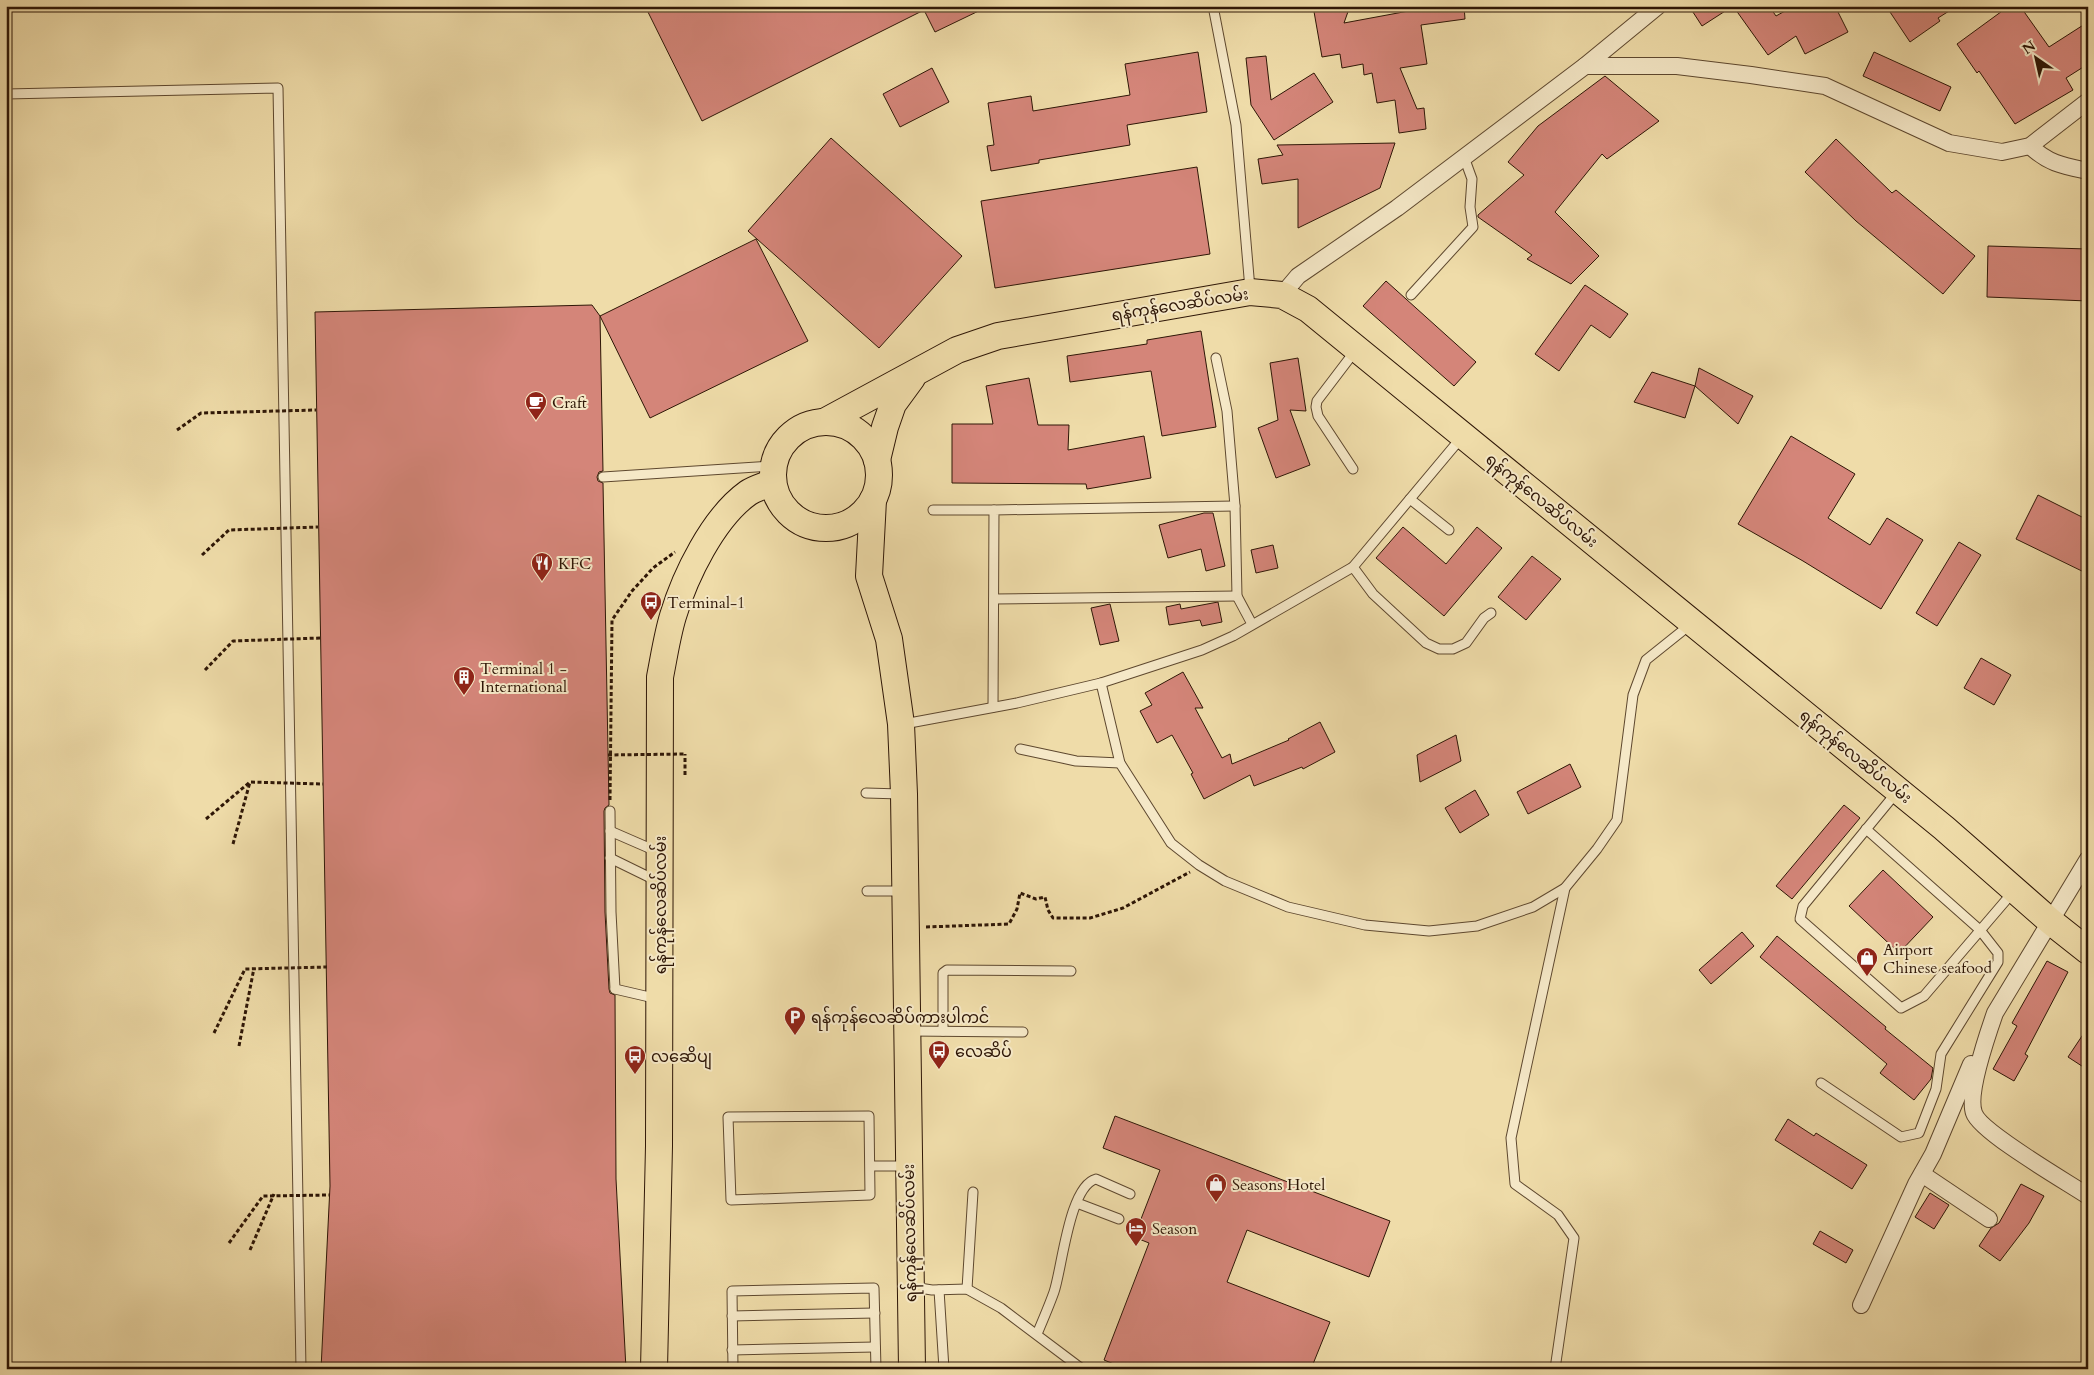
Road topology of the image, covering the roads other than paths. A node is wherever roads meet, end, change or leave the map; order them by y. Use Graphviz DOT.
graph roads {
  1 [pos="1214,6"];
  2 [pos="1658,6"];
  3 [pos="1585,66"];
  4 [pos="6,94"];
  5 [pos="2088,102"];
  6 [pos="2030,146"];
  7 [pos="1464,157"];
  8 [pos="2088,172"];
  9 [pos="1250,292"];
  10 [pos="1282,295"];
  11 [pos="1411,295"];
  12 [pos="1357,349"];
  13 [pos="1216,358"];
  14 [pos="917,371"];
  15 [pos="824,422"];
  16 [pos="1463,435"];
  17 [pos="877,460"];
  18 [pos="1353,469"];
  19 [pos="773,474"];
  20 [pos="603,477"];
  21 [pos="1410,499"];
  22 [pos="873,500"];
  23 [pos="1235,506"];
  24 [pos="932,510"];
  25 [pos="994,510"];
  26 [pos="1449,530"];
  27 [pos="1353,567"];
  28 [pos="1237,596"];
  29 [pos="994,599"];
  30 [pos="1490,613"];
  31 [pos="1692,623"];
  32 [pos="1252,624"];
  33 [pos="1101,684"];
  34 [pos="993,707"];
  35 [pos="901,724"];
  36 [pos="1020,750"];
  37 [pos="1120,763"];
  38 [pos="1898,790"];
  39 [pos="866,792"];
  40 [pos="904,794"];
  41 [pos="610,811"];
  42 [pos="1866,829"];
  43 [pos="610,831"];
  44 [pos="661,853"];
  45 [pos="611,857"];
  46 [pos="2088,859"];
  47 [pos="660,883"];
  48 [pos="1565,888"];
  49 [pos="2014,890"];
  50 [pos="867,891"];
  51 [pos="904,891"];
  52 [pos="2050,921"];
  53 [pos="1980,930"];
  54 [pos="2088,951"];
  55 [pos="1071,971"];
  56 [pos="660,1000"];
  57 [pos="906,1031"];
  58 [pos="943,1032"];
  59 [pos="1023,1032"];
  60 [pos="1986,1039"];
  61 [pos="1820,1082"];
  62 [pos="871,1166"];
  63 [pos="908,1166"];
  64 [pos="1922,1174"];
  65 [pos="973,1192"];
  66 [pos="1130,1194"];
  67 [pos="2088,1196"];
  68 [pos="1077,1203"];
  69 [pos="1119,1219"];
  70 [pos="1989,1219"];
  71 [pos="910,1286"];
  72 [pos="968,1289"];
  73 [pos="939,1290"];
  74 [pos="1861,1305"];
  75 [pos="875,1313"];
  76 [pos="732,1316"];
  77 [pos="1037,1334"];
  78 [pos="876,1347"];
  79 [pos="732,1350"];
  80 [pos="301,1369"];
  81 [pos="654,1369"];
  82 [pos="733,1369"];
  83 [pos="876,1369"];
  84 [pos="912,1369"];
  85 [pos="944,1369"];
  86 [pos="1082,1369"];
  87 [pos="1555,1369"];
  1 -- 9 [label="lane"];
  2 -- 3 [label="street"];
  3 -- 6 [label="street"];
  3 -- 7 [label="street"];
  4 -- 80 [label="lane"];
  5 -- 6 [label="street"];
  6 -- 8 [label="street"];
  7 -- 10 [label="street"];
  7 -- 11 [label="lane"];
  9 -- 10 [label="main road, ရန်ကုန်လေဆိပ်လမ်း"];
  9 -- 14 [label="main road, ရန်ကုန်လေဆိပ်လမ်း"];
  10 -- 12 [label="main road, ရန်ကုန်လေဆိပ်လမ်း"];
  12 -- 16 [label="main road, ရန်ကုန်လေဆိပ်လမ်း"];
  12 -- 18 [label="lane"];
  13 -- 23 [label="lane"];
  14 -- 15 [label="main road, ရန်ကုန်လေဆိပ်လမ်း"];
  14 -- 17 [label="main road, ရန်ကုန်လေဆိပ်လမ်း"];
  15 -- 17 [label="main road"];
  15 -- 19 [label="main road"];
  16 -- 21 [label="lane"];
  16 -- 31 [label="main road, ရန်ကုန်လေဆိပ်လမ်း"];
  17 -- 22 [label="main road"];
  19 -- 20 [label="lane"];
  19 -- 22 [label="main road"];
  19 -- 44 [label="main road, ရန်ကုန်လေဆိပ်လမ်း"];
  21 -- 26 [label="lane"];
  21 -- 27 [label="lane"];
  22 -- 35 [label="main road, ရန်ကုန်လေဆိပ်လမ်း"];
  23 -- 25 [label="lane"];
  23 -- 28 [label="lane"];
  24 -- 25 [label="lane"];
  25 -- 29 [label="lane"];
  27 -- 30 [label="lane"];
  27 -- 32 [label="lane"];
  28 -- 29 [label="lane"];
  28 -- 32 [label="lane"];
  29 -- 34 [label="lane"];
  31 -- 38 [label="main road, ရန်ကုန်လေဆိပ်လမ်း"];
  31 -- 48 [label="lane"];
  32 -- 33 [label="lane"];
  33 -- 34 [label="lane"];
  33 -- 37 [label="lane"];
  34 -- 35 [label="lane"];
  35 -- 40 [label="main road, ရန်ကုန်လေဆိပ်လမ်း"];
  36 -- 37 [label="lane"];
  37 -- 48 [label="lane"];
  38 -- 42 [label="lane"];
  38 -- 49 [label="main road, ရန်ကုန်လေဆိပ်လမ်း"];
  39 -- 40 [label="lane"];
  40 -- 51 [label="main road, ရန်ကုန်လေဆိပ်လမ်း"];
  41 -- 43 [label="lane"];
  42 -- 53 [label="lane"];
  42 -- 53 [label="lane"];
  43 -- 44 [label="lane"];
  43 -- 45 [label="lane"];
  44 -- 47 [label="main road, ရန်ကုန်လေဆိပ်လမ်း"];
  45 -- 47 [label="lane"];
  45 -- 56 [label="lane"];
  46 -- 52 [label="street"];
  47 -- 56 [label="main road, ရန်ကုန်လေဆိပ်လမ်း"];
  48 -- 87 [label="lane"];
  49 -- 52 [label="main road, ရန်ကုန်လေဆိပ်လမ်း"];
  49 -- 53 [label="lane"];
  50 -- 51 [label="lane"];
  51 -- 57 [label="main road, ရန်ကုန်လေဆိပ်လမ်း"];
  52 -- 54 [label="main road, ရန်ကုန်လေဆိပ်လမ်း"];
  52 -- 60 [label="street"];
  53 -- 61 [label="lane"];
  55 -- 58 [label="lane"];
  56 -- 81 [label="main road, ရန်ကုန်လေဆိပ်လမ်း"];
  57 -- 58 [label="lane"];
  57 -- 63 [label="main road, ရန်ကုန်လေဆိပ်လမ်း"];
  58 -- 59 [label="lane"];
  60 -- 64 [label="street"];
  60 -- 67 [label="street"];
  62 -- 62 [label="lane"];
  62 -- 63 [label="lane"];
  63 -- 71 [label="main road, ရန်ကုန်လေဆိပ်လမ်း"];
  64 -- 70 [label="street"];
  64 -- 74 [label="street"];
  65 -- 72 [label="lane"];
  66 -- 68 [label="lane"];
  68 -- 69 [label="lane"];
  68 -- 77 [label="lane"];
  71 -- 73 [label="lane"];
  71 -- 84 [label="main road, ရန်ကုန်လေဆိပ်လမ်း"];
  72 -- 73 [label="lane"];
  72 -- 77 [label="lane"];
  73 -- 85 [label="lane"];
  75 -- 76 [label="lane"];
  75 -- 76 [label="lane"];
  75 -- 78 [label="lane"];
  76 -- 79 [label="lane"];
  77 -- 86 [label="lane"];
  78 -- 79 [label="lane"];
  78 -- 83 [label="lane"];
  79 -- 82 [label="lane"];
}
